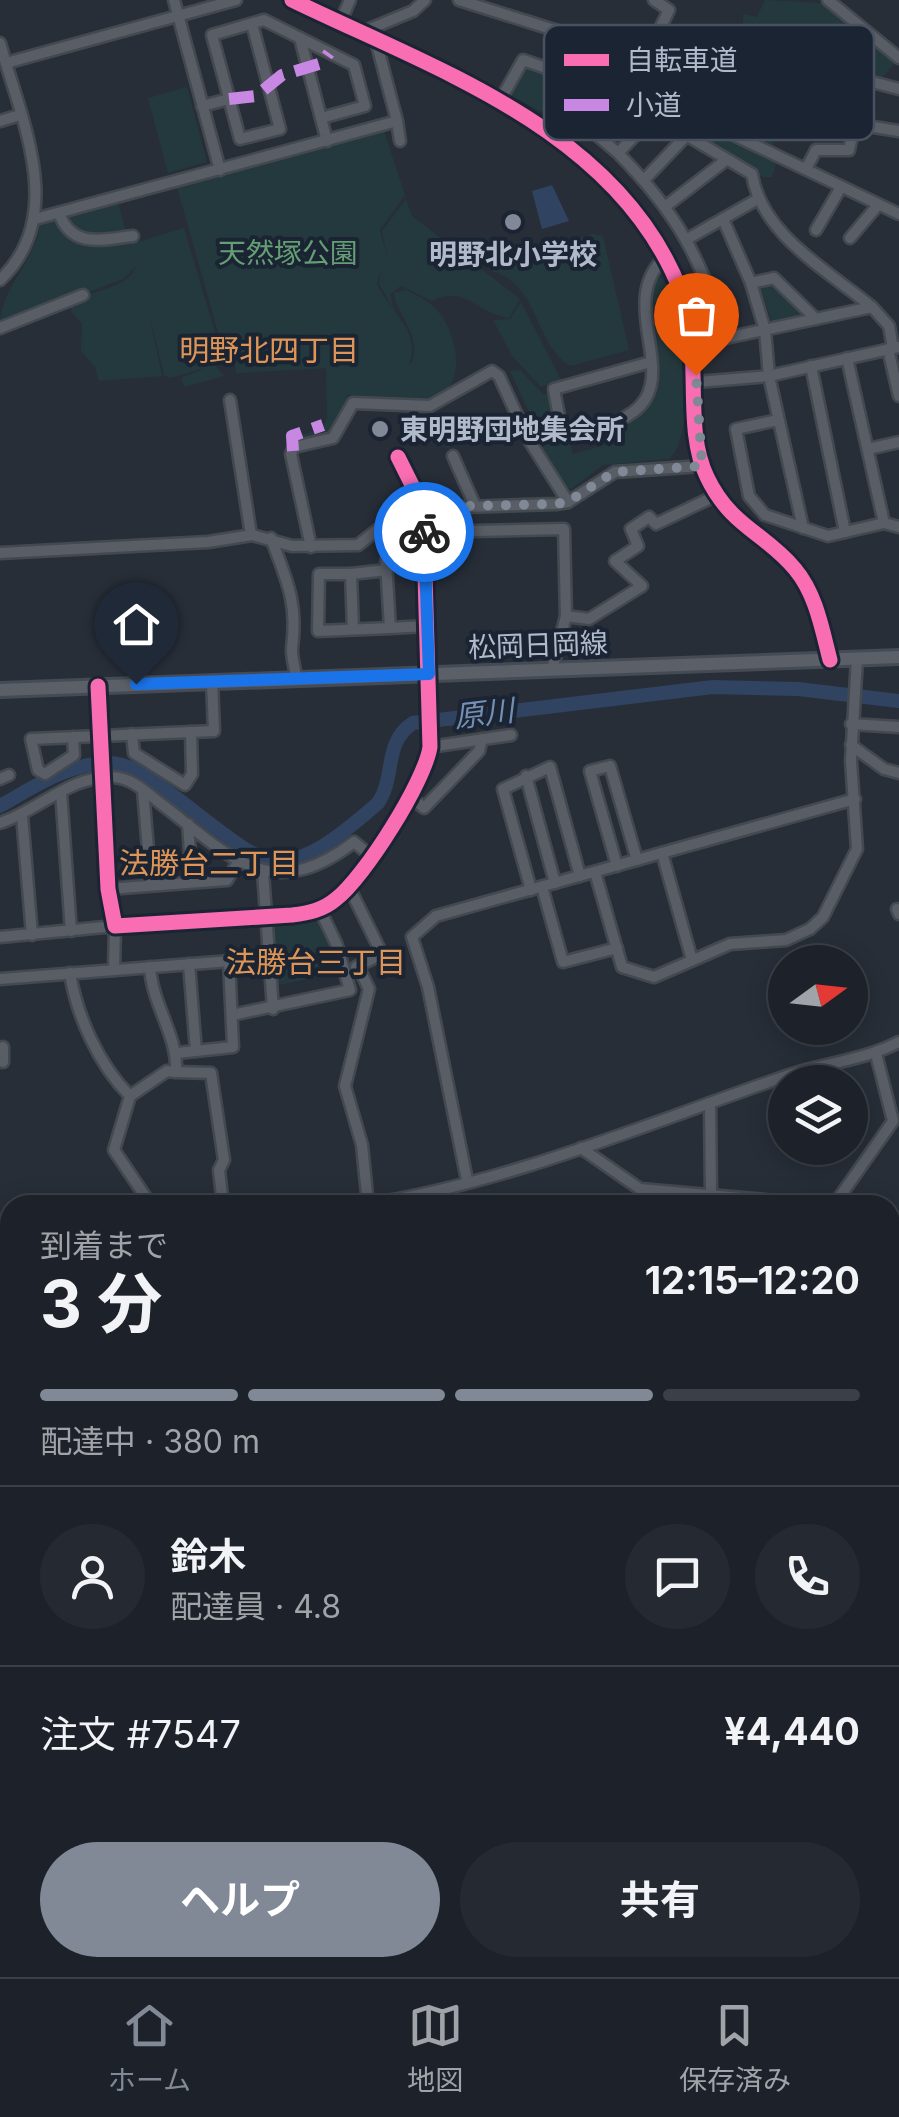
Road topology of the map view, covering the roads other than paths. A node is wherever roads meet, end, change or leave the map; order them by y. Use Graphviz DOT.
graph roads {
  1 [pos="174,0"];
  2 [pos="292,0"];
  3 [pos="350,0"];
  4 [pos="425,0"];
  5 [pos="654,0"];
  6 [pos="828,0"];
  7 [pos="229,1"];
  8 [pos="463,1"];
  9 [pos="178,15"];
  10 [pos="340,23"];
  11 [pos="252,24"];
  12 [pos="661,25"];
  13 [pos="859,25"];
  14 [pos="544,27"];
  15 [pos="232,29"];
  16 [pos="360,32"];
  17 [pos="300,38"];
  18 [pos="874,38"];
  19 [pos="376,41"];
  20 [pos="0,43"];
  21 [pos="899,58"];
  22 [pos="6,64"];
  23 [pos="544,69"];
  24 [pos="874,83"];
  25 [pos="899,89"];
  26 [pos="228,98"];
  27 [pos="501,99"];
  28 [pos="202,106"];
  29 [pos="20,115"];
  30 [pos="321,118"];
  31 [pos="0,121"];
  32 [pos="397,121"];
  33 [pos="544,125"];
  34 [pos="874,127"];
  35 [pos="899,131"];
  36 [pos="400,140"];
  37 [pos="560,140"];
  38 [pos="603,140"];
  39 [pos="631,140"];
  40 [pos="682,140"];
  41 [pos="688,140"];
  42 [pos="743,140"];
  43 [pos="851,140"];
  44 [pos="327,141"];
  45 [pos="618,153"];
  46 [pos="726,160"];
  47 [pos="806,169"];
  48 [pos="220,170"];
  49 [pos="644,180"];
  50 [pos="841,187"];
  51 [pos="756,200"];
  52 [pos="878,205"];
  53 [pos="666,206"];
  54 [pos="59,212"];
  55 [pos="899,214"];
  56 [pos="35,219"];
  57 [pos="722,220"];
  58 [pos="816,230"];
  59 [pos="133,236"];
  60 [pos="689,238"];
  61 [pos="850,238"];
  62 [pos="665,257"];
  63 [pos="0,280"];
  64 [pos="752,284"];
  65 [pos="84,294"];
  66 [pos="872,306"];
  67 [pos="816,320"];
  68 [pos="0,328"];
  69 [pos="765,330"];
  70 [pos="893,348"];
  71 [pos="847,358"];
  72 [pos="651,362"];
  73 [pos="811,366"];
  74 [pos="769,376"];
  75 [pos="696,382"];
  76 [pos="899,396"];
  77 [pos="230,400"];
  78 [pos="778,420"];
  79 [pos="899,442"];
  80 [pos="868,449"];
  81 [pos="452,456"];
  82 [pos="398,457"];
  83 [pos="702,466"];
  84 [pos="717,495"];
  85 [pos="568,502"];
  86 [pos="475,506"];
  87 [pos="423,507"];
  88 [pos="884,523"];
  89 [pos="899,527"];
  90 [pos="803,528"];
  91 [pos="424,532"];
  92 [pos="845,532"];
  93 [pos="251,535"];
  94 [pos="271,538"];
  95 [pos="311,547"];
  96 [pos="0,552"];
  97 [pos="425,560"];
  98 [pos="387,570"];
  99 [pos="351,574"];
  100 [pos="566,616"];
  101 [pos="427,626"];
  102 [pos="390,628"];
  103 [pos="353,630"];
  104 [pos="899,657"];
  105 [pos="858,659"];
  106 [pos="830,660"];
  107 [pos="552,670"];
  108 [pos="429,674"];
  109 [pos="296,680"];
  110 [pos="212,681"];
  111 [pos="98,686"];
  112 [pos="0,690"];
  113 [pos="851,724"];
  114 [pos="899,727"];
  115 [pos="192,732"];
  116 [pos="132,734"];
  117 [pos="511,735"];
  118 [pos="100,736"];
  119 [pos="72,737"];
  120 [pos="482,739"];
  121 [pos="851,745"];
  122 [pos="430,747"];
  123 [pos="899,773"];
  124 [pos="100,774"];
  125 [pos="526,776"];
  126 [pos="144,790"];
  127 [pos="61,792"];
  128 [pos="411,797"];
  129 [pos="855,799"];
  130 [pos="22,815"];
  131 [pos="0,823"];
  132 [pos="188,824"];
  133 [pos="662,853"];
  134 [pos="370,855"];
  135 [pos="636,860"];
  136 [pos="238,862"];
  137 [pos="617,866"];
  138 [pos="595,872"];
  139 [pos="263,873"];
  140 [pos="580,876"];
  141 [pos="192,882"];
  142 [pos="555,883"];
  143 [pos="151,886"];
  144 [pos="349,887"];
  145 [pos="536,888"];
  146 [pos="108,889"];
  147 [pos="320,910"];
  148 [pos="266,918"];
  149 [pos="115,926"];
  150 [pos="71,931"];
  151 [pos="32,935"];
  152 [pos="0,938"];
  153 [pos="617,948"];
  154 [pos="269,958"];
  155 [pos="692,960"];
  156 [pos="229,961"];
  157 [pos="189,964"];
  158 [pos="358,966"];
  159 [pos="150,967"];
  160 [pos="114,970"];
  161 [pos="344,972"];
  162 [pos="70,974"];
  163 [pos="0,979"];
  164 [pos="273,1009"];
  165 [pos="232,1015"];
  166 [pos="899,1042"];
  167 [pos="3,1047"];
  168 [pos="196,1051"];
  169 [pos="178,1052"];
  170 [pos="876,1054"];
  171 [pos="5,1062"];
  172 [pos="176,1072"];
  173 [pos="130,1096"];
  174 [pos="710,1104"];
  175 [pos="581,1148"];
  176 [pos="467,1180"];
  177 [pos="711,1194"];
  178 [pos="145,1195"];
  179 [pos="223,1195"];
  180 [pos="368,1195"];
  181 [pos="406,1195"];
  182 [pos="721,1195"];
  183 [pos="841,1195"];
  1 -- 9 [label="street"];
  2 -- 10 [label="street"];
  3 -- 10 [label="street"];
  4 -- 16 [label="street"];
  5 -- 12 [label="street"];
  6 -- 13 [label="street"];
  7 -- 9 [label="street"];
  7 -- 15 [label="street"];
  8 -- 14 [label="street"];
  9 -- 22 [label="street"];
  9 -- 28 [label="street"];
  10 -- 16 [label="street"];
  11 -- 15 [label="street"];
  11 -- 17 [label="street"];
  11 -- 26 [label="street"];
  15 -- 26 [label="street"];
  16 -- 19 [label="street"];
  17 -- 30 [label="street"];
  17 -- 30 [label="street"];
  18 -- 21 [label="street"];
  19 -- 27 [label="street"];
  19 -- 32 [label="street"];
  20 -- 22 [label="street"];
  22 -- 29 [label="street"];
  23 -- 27 [label="street"];
  24 -- 25 [label="street"];
  26 -- 28 [label="street"];
  27 -- 33 [label="street"];
  28 -- 48 [label="street"];
  29 -- 31 [label="street"];
  29 -- 56 [label="street"];
  30 -- 44 [label="street"];
  32 -- 36 [label="street"];
  32 -- 44 [label="street"];
  34 -- 35 [label="street"];
  37 -- 62 [label="street"];
  38 -- 45 [label="street"];
  39 -- 45 [label="street"];
  40 -- 49 [label="street"];
  41 -- 46 [label="street"];
  42 -- 47 [label="street"];
  43 -- 47 [label="street"];
  44 -- 48 [label="street"];
  45 -- 49 [label="street"];
  46 -- 51 [label="street"];
  46 -- 53 [label="street"];
  47 -- 50 [label="street"];
  48 -- 54 [label="street"];
  49 -- 53 [label="street"];
  50 -- 52 [label="street"];
  50 -- 58 [label="street"];
  51 -- 57 [label="street"];
  51 -- 66 [label="street"];
  52 -- 55 [label="street"];
  52 -- 61 [label="street"];
  53 -- 60 [label="street"];
  54 -- 56 [label="street"];
  54 -- 59 [label="street"];
  56 -- 63 [label="street"];
  57 -- 60 [label="street"];
  57 -- 64 [label="street"];
  60 -- 69 [label="street"];
  62 -- 72 [label="street"];
  62 -- 75 [label="street"];
  64 -- 67 [label="street"];
  64 -- 69 [label="street"];
  65 -- 68 [label="street"];
  66 -- 67 [label="street"];
  66 -- 70 [label="street"];
  67 -- 69 [label="street"];
  69 -- 74 [label="street"];
  70 -- 71 [label="street"];
  70 -- 76 [label="street"];
  71 -- 73 [label="street"];
  71 -- 80 [label="street"];
  72 -- 72 [label="street"];
  73 -- 74 [label="street"];
  73 -- 92 [label="street"];
  74 -- 75 [label="street"];
  74 -- 78 [label="street"];
  75 -- 83 [label="street"];
  77 -- 93 [label="street"];
  78 -- 90 [label="street"];
  78 -- 90 [label="street"];
  79 -- 80 [label="street"];
  80 -- 88 [label="street"];
  81 -- 86 [label="street"];
  82 -- 87 [label="street"];
  83 -- 84 [label="street"];
  83 -- 85 [label="street"];
  84 -- 100 [label="street"];
  84 -- 106 [label="street"];
  85 -- 86 [label="street"];
  85 -- 95 [label="street"];
  86 -- 87 [label="street"];
  87 -- 91 [label="street"];
  87 -- 95 [label="street"];
  88 -- 89 [label="street"];
  88 -- 92 [label="street"];
  90 -- 92 [label="street"];
  91 -- 97 [label="street"];
  91 -- 100 [label="street"];
  93 -- 94 [label="street"];
  93 -- 96 [label="street"];
  94 -- 95 [label="street"];
  94 -- 109 [label="street"];
  97 -- 98 [label="street"];
  97 -- 101 [label="street"];
  98 -- 99 [label="street"];
  98 -- 102 [label="street"];
  99 -- 103 [label="street"];
  99 -- 103 [label="street"];
  100 -- 107 [label="street"];
  101 -- 102 [label="street"];
  101 -- 108 [label="street"];
  102 -- 103 [label="street"];
  104 -- 105 [label="main road, 松岡日岡線"];
  105 -- 106 [label="main road, 松岡日岡線"];
  105 -- 113 [label="street"];
  106 -- 107 [label="main road, 松岡日岡線"];
  107 -- 108 [label="main road, 松岡日岡線"];
  108 -- 109 [label="main road, 松岡日岡線"];
  108 -- 122 [label="street"];
  109 -- 110 [label="main road, 松岡日岡線"];
  110 -- 111 [label="main road, 松岡日岡線"];
  110 -- 115 [label="street"];
  111 -- 112 [label="main road, 松岡日岡線"];
  111 -- 118 [label="street"];
  113 -- 114 [label="street"];
  113 -- 121 [label="street"];
  115 -- 116 [label="street"];
  115 -- 116 [label="street"];
  116 -- 118 [label="street"];
  117 -- 120 [label="street"];
  118 -- 119 [label="street"];
  118 -- 124 [label="street"];
  119 -- 119 [label="street"];
  120 -- 122 [label="street"];
  120 -- 128 [label="street"];
  121 -- 123 [label="street"];
  121 -- 129 [label="street"];
  122 -- 128 [label="street"];
  124 -- 126 [label="street"];
  124 -- 127 [label="street"];
  124 -- 146 [label="street"];
  125 -- 140 [label="street"];
  125 -- 142 [label="street"];
  125 -- 145 [label="street"];
  126 -- 132 [label="street"];
  126 -- 143 [label="street"];
  127 -- 130 [label="street"];
  127 -- 150 [label="street"];
  128 -- 134 [label="street"];
  129 -- 133 [label="street"];
  129 -- 155 [label="street"];
  130 -- 131 [label="street"];
  130 -- 151 [label="street"];
  132 -- 136 [label="street"];
  132 -- 141 [label="street"];
  133 -- 135 [label="street"];
  133 -- 155 [label="street"];
  134 -- 139 [label="street"];
  134 -- 144 [label="street"];
  135 -- 137 [label="street"];
  135 -- 137 [label="street"];
  136 -- 139 [label="street"];
  136 -- 141 [label="street"];
  137 -- 138 [label="street"];
  138 -- 140 [label="street"];
  138 -- 153 [label="street"];
  139 -- 148 [label="street"];
  140 -- 142 [label="street"];
  141 -- 143 [label="street"];
  142 -- 145 [label="street"];
  143 -- 146 [label="street"];
  144 -- 147 [label="street"];
  144 -- 158 [label="street"];
  145 -- 153 [label="street"];
  145 -- 176 [label="street"];
  146 -- 149 [label="street"];
  147 -- 148 [label="street"];
  147 -- 161 [label="street"];
  148 -- 149 [label="street"];
  148 -- 154 [label="street"];
  149 -- 150 [label="street"];
  149 -- 160 [label="street"];
  150 -- 151 [label="street"];
  151 -- 152 [label="street"];
  153 -- 155 [label="street"];
  154 -- 156 [label="street"];
  154 -- 164 [label="street"];
  156 -- 157 [label="street"];
  156 -- 165 [label="street"];
  157 -- 159 [label="street"];
  157 -- 168 [label="street"];
  158 -- 161 [label="street"];
  158 -- 180 [label="street"];
  159 -- 160 [label="street"];
  159 -- 169 [label="street"];
  160 -- 162 [label="street"];
  161 -- 164 [label="street"];
  162 -- 163 [label="street"];
  162 -- 173 [label="street"];
  164 -- 165 [label="street"];
  165 -- 168 [label="street"];
  166 -- 170 [label="street"];
  167 -- 171 [label="street"];
  168 -- 169 [label="street"];
  169 -- 172 [label="street"];
  170 -- 174 [label="street"];
  170 -- 183 [label="street"];
  172 -- 173 [label="street"];
  172 -- 179 [label="street"];
  173 -- 178 [label="street"];
  174 -- 175 [label="street"];
  174 -- 177 [label="street"];
  175 -- 176 [label="street"];
  175 -- 177 [label="street"];
  176 -- 181 [label="street"];
  177 -- 182 [label="street"];
}
